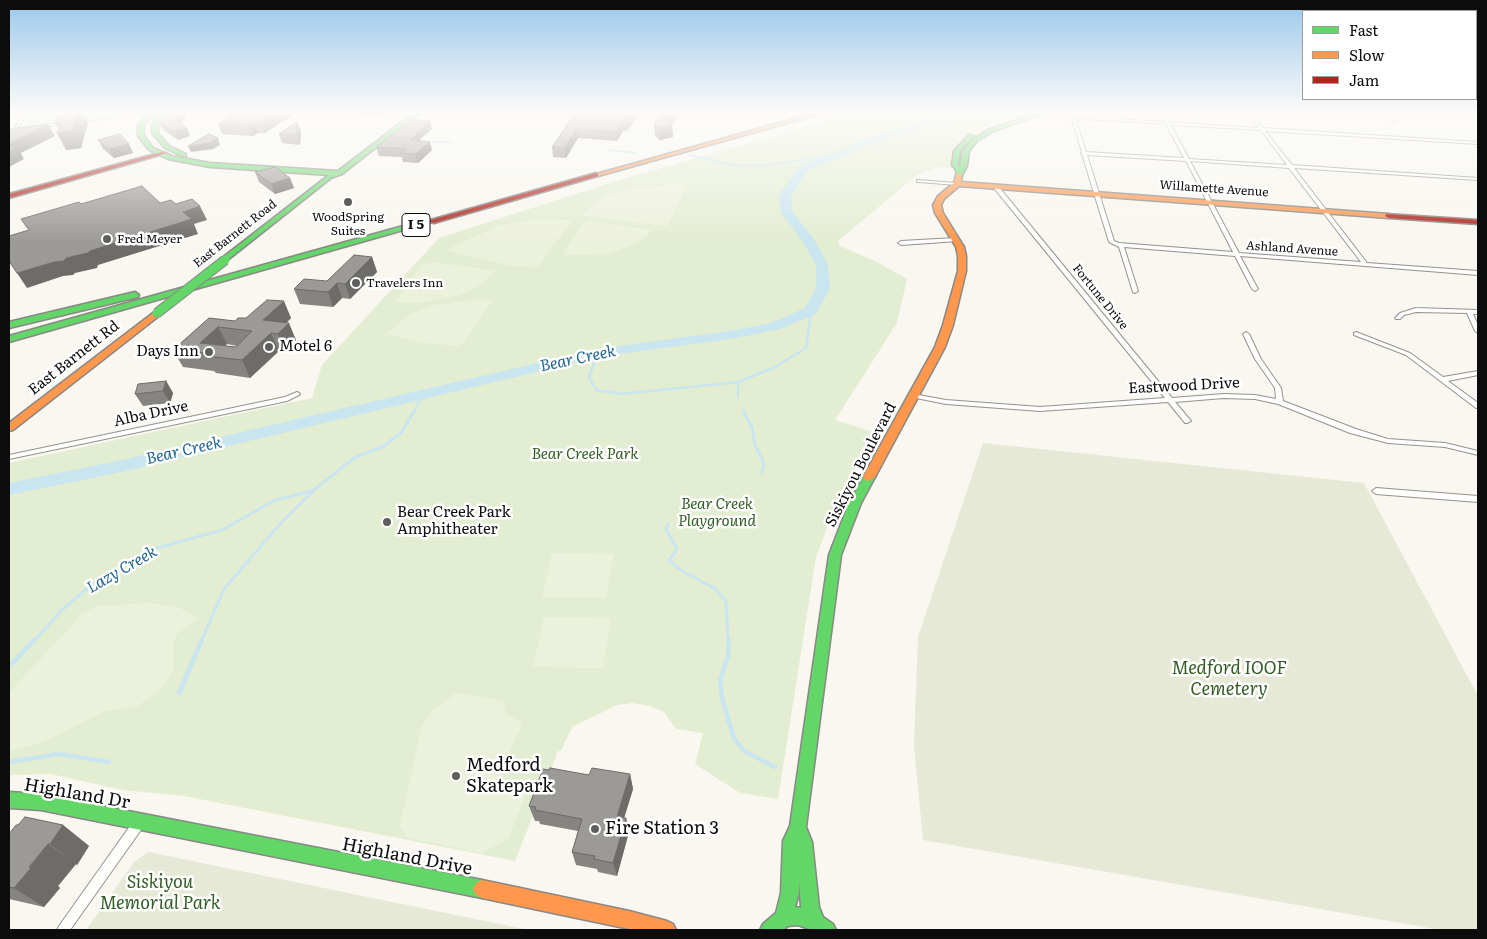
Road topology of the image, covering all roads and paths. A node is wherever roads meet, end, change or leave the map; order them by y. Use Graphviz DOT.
graph roads {
  1 [pos="147,156"];
  2 [pos="172,156"];
  3 [pos="355,156"];
  4 [pos="358,156"];
  5 [pos="652,156"];
  6 [pos="666,156"];
  7 [pos="955,156"];
  8 [pos="965,156"];
  9 [pos="1084,156"];
  10 [pos="1125,156"];
  11 [pos="1185,156"];
  12 [pos="1284,156"];
  13 [pos="1187,160"];
  14 [pos="1292,167"];
  15 [pos="960,170"];
  16 [pos="336,172"];
  17 [pos="1478,179"];
  18 [pos="919,181"];
  19 [pos="957,184"];
  20 [pos="993,187"];
  21 [pos="9,194"];
  22 [pos="1097,195"];
  23 [pos="941,198"];
  24 [pos="1210,203"];
  25 [pos="1325,211"];
  26 [pos="1478,222"];
  27 [pos="956,240"];
  28 [pos="901,243"];
  29 [pos="1121,246"];
  30 [pos="1238,256"];
  31 [pos="1365,264"];
  32 [pos="1478,273"];
  33 [pos="223,274"];
  34 [pos="212,282"];
  35 [pos="1255,289"];
  36 [pos="1135,291"];
  37 [pos="1468,311"];
  38 [pos="157,312"];
  39 [pos="1478,312"];
  40 [pos="1398,318"];
  41 [pos="9,326"];
  42 [pos="1478,330"];
  43 [pos="9,333"];
  44 [pos="1246,334"];
  45 [pos="1356,334"];
  46 [pos="9,339"];
  47 [pos="9,345"];
  48 [pos="1478,373"];
  49 [pos="1444,379"];
  50 [pos="297,394"];
  51 [pos="913,396"];
  52 [pos="1170,400"];
  53 [pos="1280,402"];
  54 [pos="1478,406"];
  55 [pos="1187,421"];
  56 [pos="9,428"];
  57 [pos="1478,453"];
  58 [pos="9,456"];
  59 [pos="1376,491"];
  60 [pos="1478,500"];
  61 [pos="9,800"];
  62 [pos="139,823"];
  63 [pos="798,827"];
  64 [pos="784,918"];
  65 [pos="816,921"];
  66 [pos="63,930"];
  67 [pos="667,930"];
  68 [pos="769,930"];
  69 [pos="827,930"];
  1 -- 21 [label="main road"];
  2 -- 16 [label="main road"];
  3 -- 16 [label="main road, East Barnett Road"];
  4 -- 16 [label="main road, East Barnett Road"];
  5 -- 33 [label="main road, I 5"];
  6 -- 34 [label="main road, I 5"];
  7 -- 15 [label="main road"];
  8 -- 15 [label="main road"];
  9 -- 22 [label="street"];
  10 -- 13 [label="street"];
  11 -- 13 [label="street"];
  12 -- 14 [label="street"];
  13 -- 14 [label="street"];
  13 -- 24 [label="street"];
  14 -- 17 [label="street"];
  14 -- 25 [label="street"];
  15 -- 19 [label="main road"];
  16 -- 38 [label="main road, East Barnett Road, bridge"];
  18 -- 19 [label="street, Willamette Avenue"];
  19 -- 20 [label="main road, Willamette Avenue"];
  19 -- 23 [label="main road"];
  20 -- 22 [label="main road, Willamette Avenue"];
  20 -- 23 [label="main road"];
  20 -- 52 [label="street, Fortune Drive"];
  22 -- 24 [label="main road, Willamette Avenue"];
  22 -- 29 [label="street"];
  23 -- 27 [label="main road, Siskiyou Boulevard"];
  24 -- 25 [label="main road, Willamette Avenue"];
  24 -- 30 [label="street"];
  25 -- 26 [label="main road, Willamette Avenue"];
  25 -- 31 [label="street"];
  27 -- 28 [label="street"];
  27 -- 51 [label="main road, Siskiyou Boulevard"];
  29 -- 30 [label="street, Ashland Avenue"];
  29 -- 36 [label="street"];
  30 -- 31 [label="street, Ashland Avenue"];
  30 -- 35 [label="street"];
  31 -- 32 [label="street, Ashland Avenue"];
  33 -- 41 [label="main road"];
  33 -- 43 [label="main road, I 5"];
  34 -- 46 [label="main road, I 5"];
  34 -- 47 [label="main road"];
  37 -- 39 [label="street"];
  37 -- 40 [label="street"];
  37 -- 42 [label="street"];
  38 -- 56 [label="main road, East Barnett Rd"];
  44 -- 53 [label="street"];
  45 -- 49 [label="street"];
  48 -- 49 [label="street"];
  49 -- 54 [label="street"];
  50 -- 58 [label="street, Alba Drive"];
  51 -- 52 [label="street, Eastwood Drive"];
  51 -- 63 [label="main road, Siskiyou Boulevard"];
  52 -- 53 [label="street, Eastwood Drive"];
  52 -- 55 [label="street, Fortune Drive"];
  53 -- 57 [label="street, Eastwood Drive"];
  59 -- 60 [label="street"];
  61 -- 62 [label="main road, Highland Dr"];
  62 -- 66 [label="street"];
  62 -- 67 [label="main road, Highland Drive"];
  63 -- 64 [label="main road, Siskiyou Boulevard"];
  63 -- 65 [label="main road, Siskiyou Boulevard"];
  64 -- 65 [label="main road"];
  64 -- 68 [label="main road"];
  65 -- 69 [label="main road"];
}
